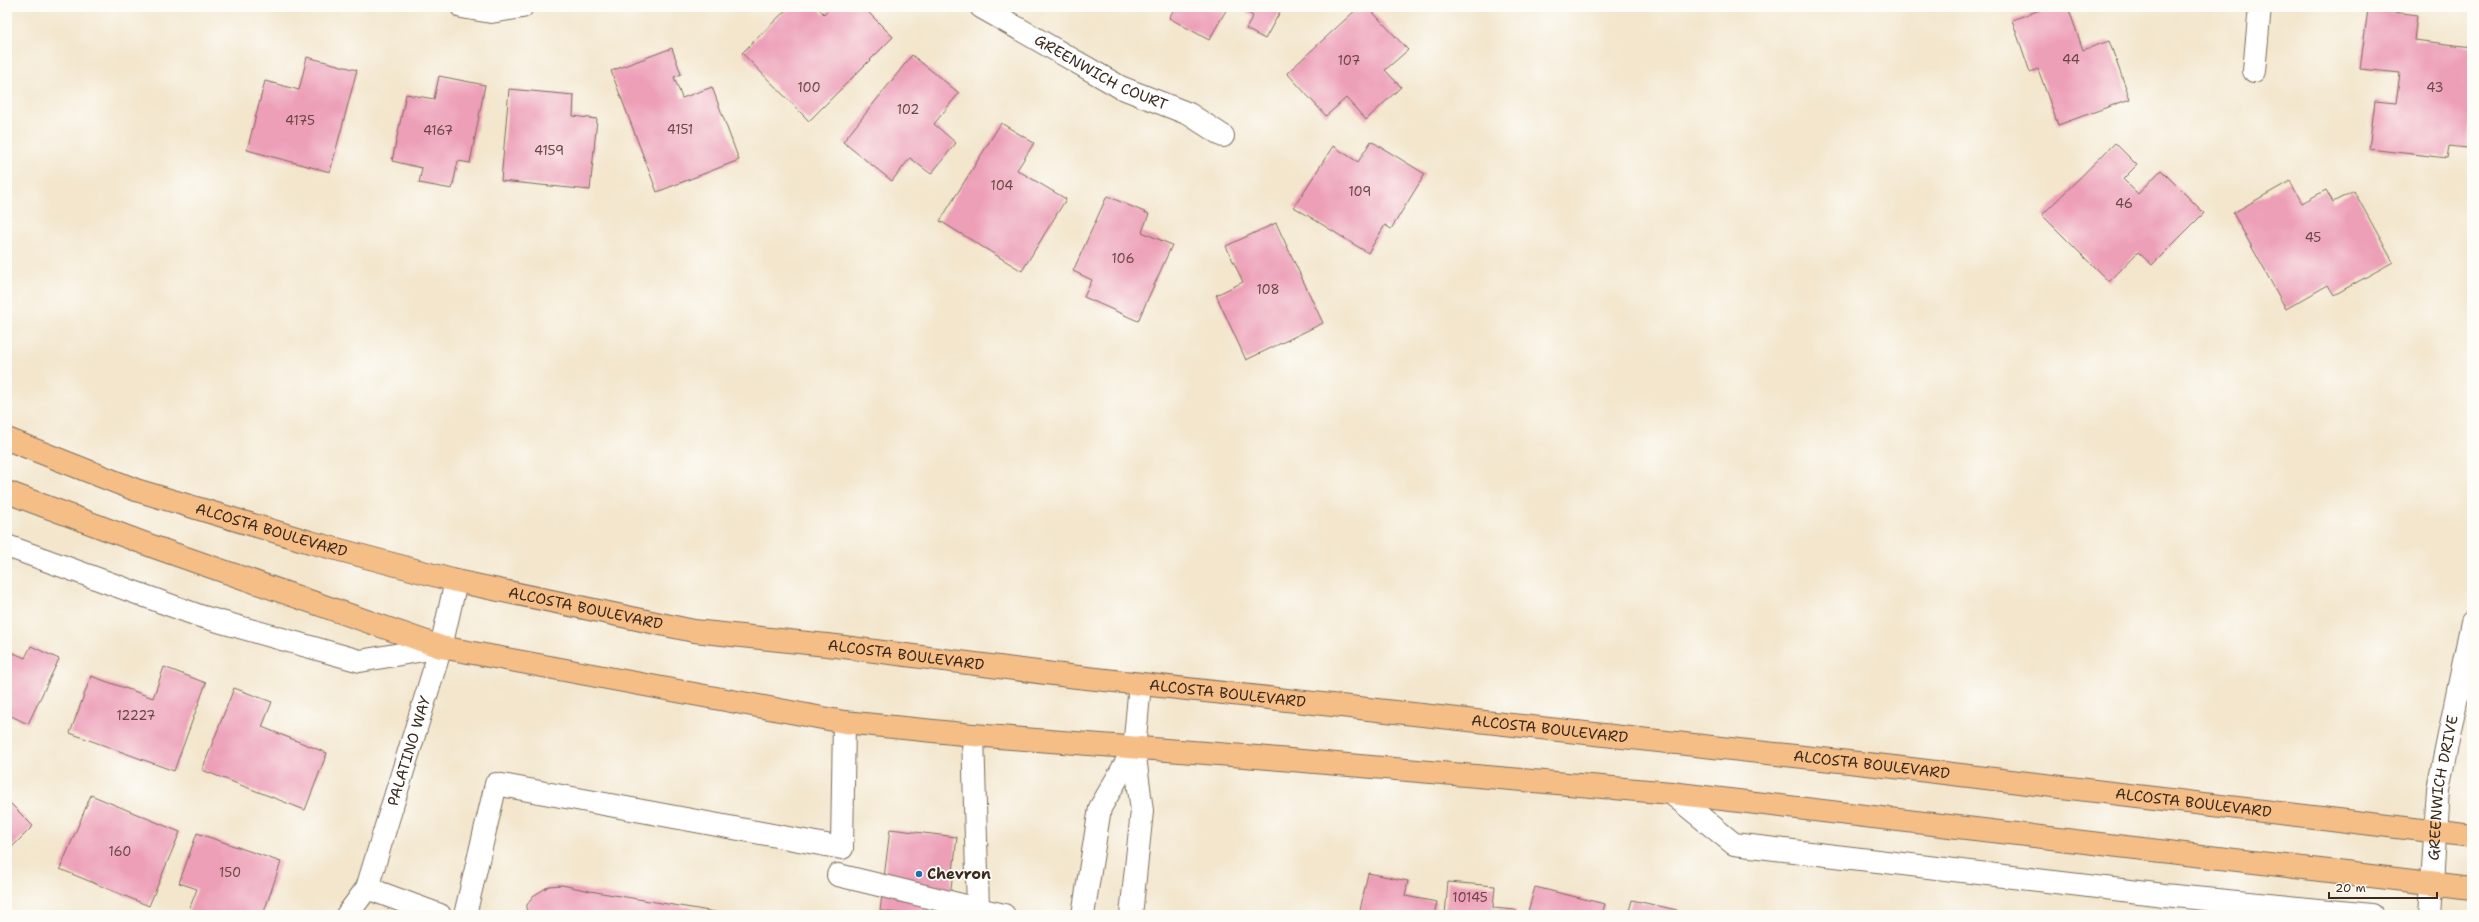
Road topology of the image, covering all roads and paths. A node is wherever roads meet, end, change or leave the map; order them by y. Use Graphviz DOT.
graph roads {
  1 [pos="462,7"];
  2 [pos="522,7"];
  3 [pos="981,7"];
  4 [pos="2260,7"];
  5 [pos="2254,71"];
  6 [pos="1223,136"];
  7 [pos="7,439"];
  8 [pos="7,492"];
  9 [pos="7,546"];
  10 [pos="456,581"];
  11 [pos="2472,622"];
  12 [pos="441,647"];
  13 [pos="1140,684"];
  14 [pos="844,722"];
  15 [pos="973,736"];
  16 [pos="1134,749"];
  17 [pos="1671,793"];
  18 [pos="2435,833"];
  19 [pos="2472,836"];
  20 [pos="838,874"];
  21 [pos="2431,884"];
  22 [pos="367,888"];
  23 [pos="2472,888"];
  24 [pos="978,909"];
  25 [pos="347,915"];
  26 [pos="440,915"];
  27 [pos="465,915"];
  28 [pos="1004,915"];
  29 [pos="1084,915"];
  30 [pos="1131,915"];
  31 [pos="2372,915"];
  32 [pos="2430,915"];
  1 -- 2 [label="street"];
  3 -- 6 [label="street, GREENWICH COURT"];
  4 -- 5 [label="street"];
  7 -- 10 [label="main road, ALCOSTA BOULEVARD"];
  8 -- 12 [label="main road"];
  9 -- 12 [label="street"];
  10 -- 12 [label="street, PALATINO WAY"];
  10 -- 13 [label="main road, ALCOSTA BOULEVARD"];
  11 -- 18 [label="street, GREENWICH DRIVE"];
  12 -- 14 [label="main road"];
  12 -- 22 [label="street, PALATINO WAY"];
  13 -- 16 [label="street"];
  13 -- 18 [label="main road, ALCOSTA BOULEVARD"];
  14 -- 15 [label="main road"];
  14 -- 27 [label="street"];
  15 -- 16 [label="main road"];
  15 -- 24 [label="street"];
  16 -- 17 [label="main road"];
  16 -- 29 [label="street"];
  16 -- 30 [label="street"];
  17 -- 21 [label="main road"];
  17 -- 31 [label="street"];
  18 -- 19 [label="main road, ALCOSTA BOULEVARD"];
  18 -- 21 [label="street, GREENWICH DRIVE"];
  20 -- 24 [label="street"];
  21 -- 23 [label="main road"];
  21 -- 32 [label="street, GREENWICH DRIVE"];
  22 -- 25 [label="street, PALATINO WAY"];
  22 -- 26 [label="street"];
  24 -- 28 [label="street"];
}
